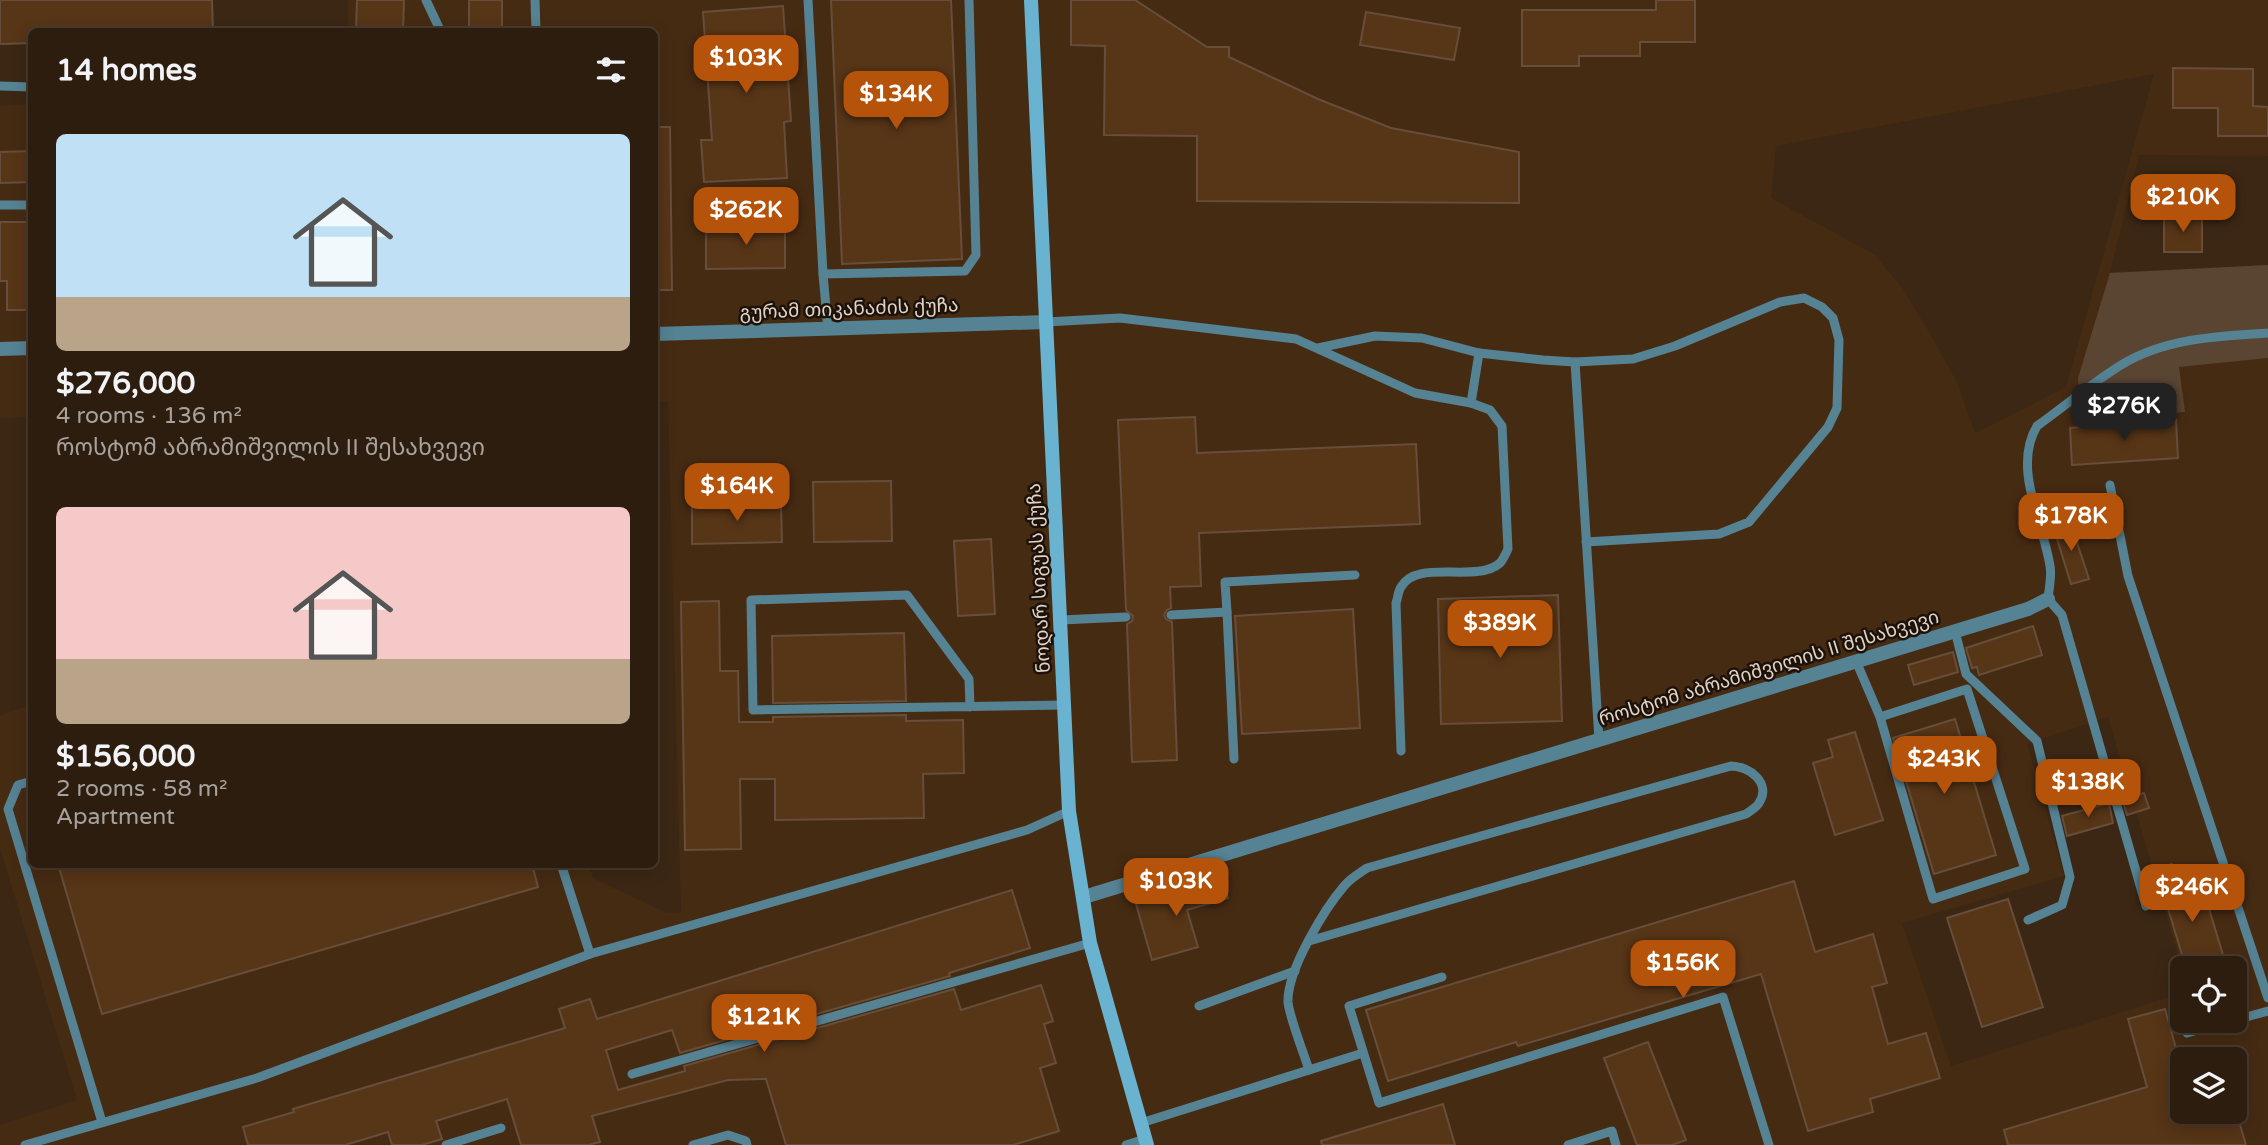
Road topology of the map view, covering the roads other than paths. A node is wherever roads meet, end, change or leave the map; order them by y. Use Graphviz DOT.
graph roads {
  1 [pos="426,0"];
  2 [pos="535,0"];
  3 [pos="808,0"];
  4 [pos="970,0"];
  5 [pos="1031,0"];
  6 [pos="439,28"];
  7 [pos="536,28"];
  8 [pos="0,86"];
  9 [pos="28,87"];
  10 [pos="0,205"];
  11 [pos="28,205"];
  12 [pos="823,274"];
  13 [pos="1046,322"];
  14 [pos="828,330"];
  15 [pos="2268,333"];
  16 [pos="658,334"];
  17 [pos="28,348"];
  18 [pos="1318,348"];
  19 [pos="0,349"];
  20 [pos="1479,352"];
  21 [pos="1575,362"];
  22 [pos="1471,403"];
  23 [pos="2110,485"];
  24 [pos="1586,542"];
  25 [pos="1355,575"];
  26 [pos="2048,599"];
  27 [pos="1227,612"];
  28 [pos="1171,615"];
  29 [pos="1126,617"];
  30 [pos="1061,620"];
  31 [pos="1955,631"];
  32 [pos="1856,661"];
  33 [pos="1065,705"];
  34 [pos="970,707"];
  35 [pos="1881,717"];
  36 [pos="1599,740"];
  37 [pos="1401,751"];
  38 [pos="1234,759"];
  39 [pos="28,782"];
  40 [pos="1069,811"];
  41 [pos="562,868"];
  42 [pos="1084,897"];
  43 [pos="2146,906"];
  44 [pos="2028,919"];
  45 [pos="1309,941"];
  46 [pos="1090,943"];
  47 [pos="590,954"];
  48 [pos="1295,971"];
  49 [pos="1442,977"];
  50 [pos="2268,998"];
  51 [pos="1199,1006"];
  52 [pos="2268,1011"];
  53 [pos="2247,1017"];
  54 [pos="2191,1033"];
  55 [pos="2188,1034"];
  56 [pos="1363,1053"];
  57 [pos="1309,1070"];
  58 [pos="632,1074"];
  59 [pos="102,1122"];
  60 [pos="1141,1123"];
  61 [pos="501,1128"];
  62 [pos="1146,1142"];
  63 [pos="25,1145"];
  64 [pos="446,1145"];
  65 [pos="693,1145"];
  66 [pos="747,1145"];
  67 [pos="1126,1145"];
  68 [pos="1568,1145"];
  69 [pos="1616,1145"];
  70 [pos="1769,1145"];
  1 -- 6 [label="lane"];
  2 -- 7 [label="lane"];
  3 -- 12 [label="lane"];
  4 -- 12 [label="lane"];
  5 -- 13 [label="street, ნოდარ სიგუას ქუჩა"];
  8 -- 9 [label="lane"];
  10 -- 11 [label="lane"];
  12 -- 14 [label="lane"];
  13 -- 14 [label="street, გურამ თიკანაძის ქუჩა"];
  13 -- 18 [label="lane"];
  13 -- 30 [label="street, ნოდარ სიგუას ქუჩა"];
  14 -- 16 [label="street, გურამ თიკანაძის ქუჩა"];
  15 -- 26 [label="lane"];
  17 -- 19 [label="street"];
  18 -- 20 [label="lane"];
  18 -- 22 [label="lane"];
  20 -- 21 [label="lane"];
  20 -- 22 [label="lane"];
  21 -- 24 [label="lane"];
  21 -- 24 [label="lane"];
  22 -- 37 [label="lane"];
  23 -- 50 [label="lane"];
  24 -- 36 [label="lane"];
  25 -- 27 [label="lane"];
  26 -- 31 [label="street, როსტომ აბრამიშვილის II შესახვევი"];
  26 -- 43 [label="lane"];
  27 -- 28 [label="lane"];
  27 -- 38 [label="lane"];
  29 -- 30 [label="lane"];
  30 -- 33 [label="street, ნოდარ სიგუას ქუჩა"];
  31 -- 32 [label="street, როსტომ აბრამიშვილის II შესახვევი"];
  31 -- 44 [label="lane"];
  32 -- 35 [label="lane"];
  32 -- 36 [label="street, როსტომ აბრამიშვილის II შესახვევი"];
  33 -- 34 [label="lane"];
  33 -- 40 [label="street, ნოდარ სიგუას ქუჩა"];
  34 -- 34 [label="lane"];
  35 -- 35 [label="lane"];
  36 -- 42 [label="street, როსტომ აბრამიშვილის II შესახვევი"];
  39 -- 59 [label="lane"];
  40 -- 42 [label="street, ნოდარ სიგუას ქუჩა"];
  40 -- 47 [label="lane"];
  41 -- 47 [label="lane"];
  42 -- 46 [label="street, ნოდარ სიგუას ქუჩა"];
  45 -- 45 [label="lane"];
  45 -- 48 [label="lane"];
  46 -- 58 [label="lane"];
  46 -- 60 [label="street, ნოდარ სიგუას ქუჩა"];
  47 -- 59 [label="lane"];
  48 -- 51 [label="lane"];
  48 -- 57 [label="lane"];
  49 -- 56 [label="lane"];
  52 -- 53 [label="lane"];
  54 -- 55 [label="lane"];
  56 -- 57 [label="lane"];
  56 -- 70 [label="lane"];
  57 -- 60 [label="lane"];
  59 -- 63 [label="lane"];
  60 -- 62 [label="street, ნოდარ სიგუას ქუჩა"];
  61 -- 64 [label="lane"];
  62 -- 67 [label="lane"];
  65 -- 66 [label="lane"];
  68 -- 69 [label="lane"];
}
